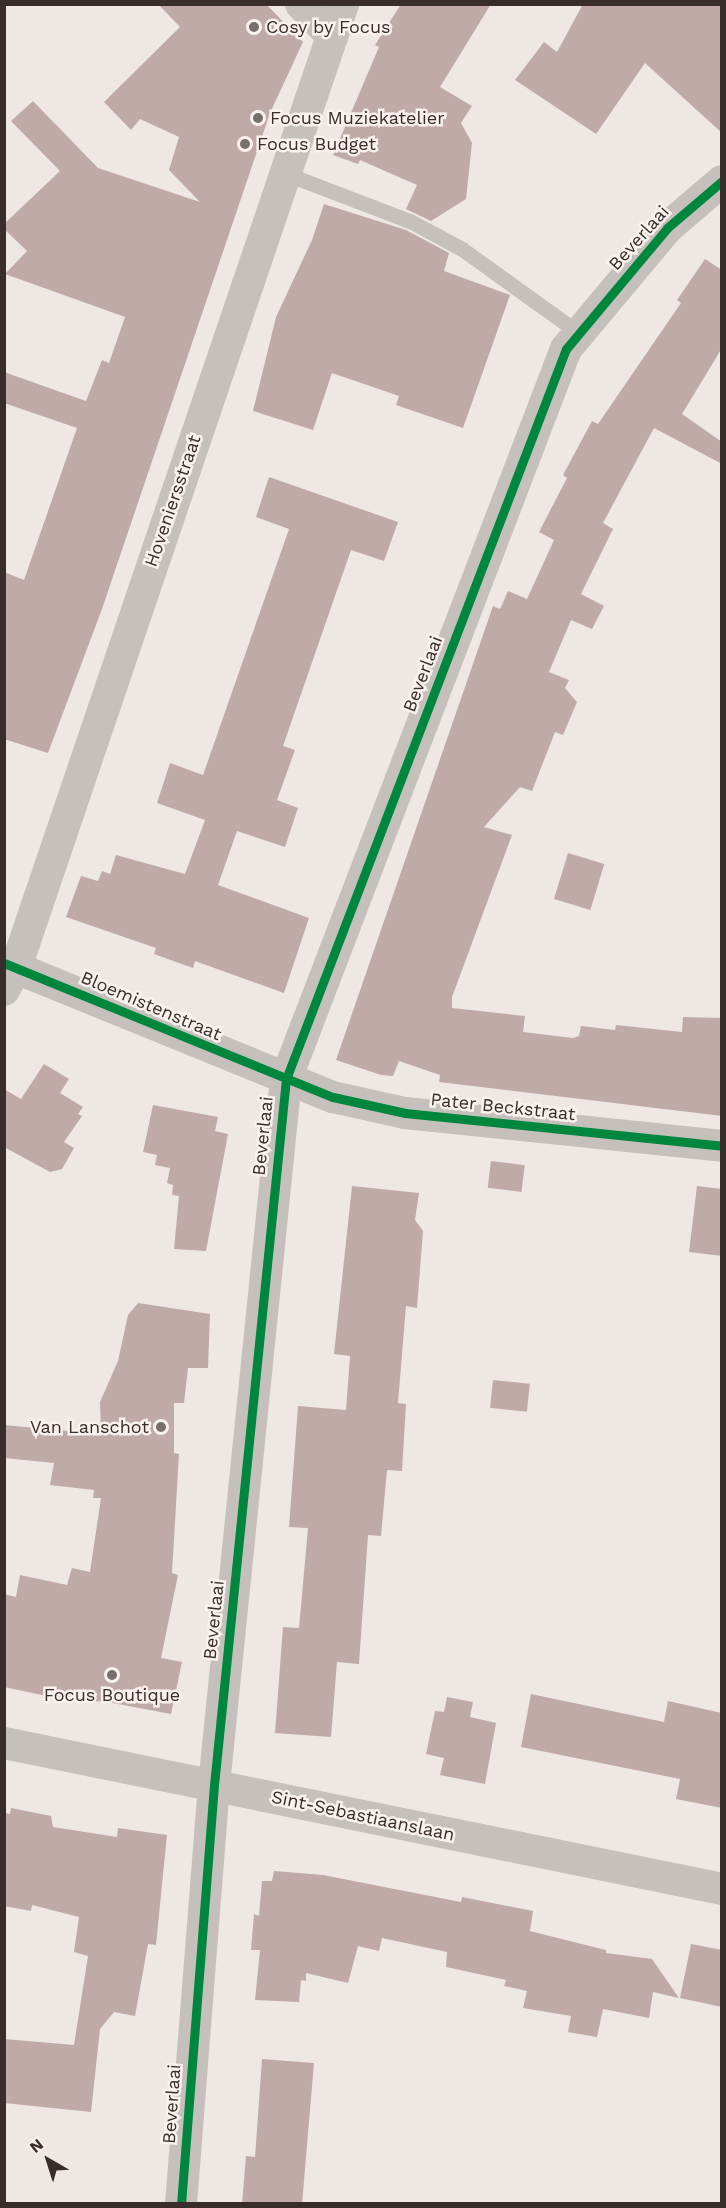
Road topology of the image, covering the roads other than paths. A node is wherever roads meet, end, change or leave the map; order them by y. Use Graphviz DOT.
graph roads {
  1 [pos="301,4"];
  2 [pos="342,4"];
  3 [pos="332,36"];
  4 [pos="284,173"];
  5 [pos="722,181"];
  6 [pos="579,333"];
  7 [pos="8,973"];
  8 [pos="286,1079"];
  9 [pos="722,1146"];
  10 [pos="4,1743"];
  11 [pos="214,1785"];
  12 [pos="722,1889"];
  13 [pos="181,2204"];
  1 -- 3 [label="street"];
  2 -- 3 [label="street, Hoveniersstraat"];
  3 -- 4 [label="street, Hoveniersstraat"];
  4 -- 6 [label="lane"];
  4 -- 7 [label="street, Hoveniersstraat"];
  5 -- 6 [label="street, Beverlaai"];
  6 -- 8 [label="street, Beverlaai"];
  7 -- 8 [label="street, Bloemistenstraat"];
  8 -- 9 [label="street, Pater Beckstraat"];
  8 -- 11 [label="street, Beverlaai"];
  10 -- 11 [label="street, Sint-Sebastiaanslaan"];
  11 -- 12 [label="street, Sint-Sebastiaanslaan"];
  11 -- 13 [label="street, Beverlaai"];
}
